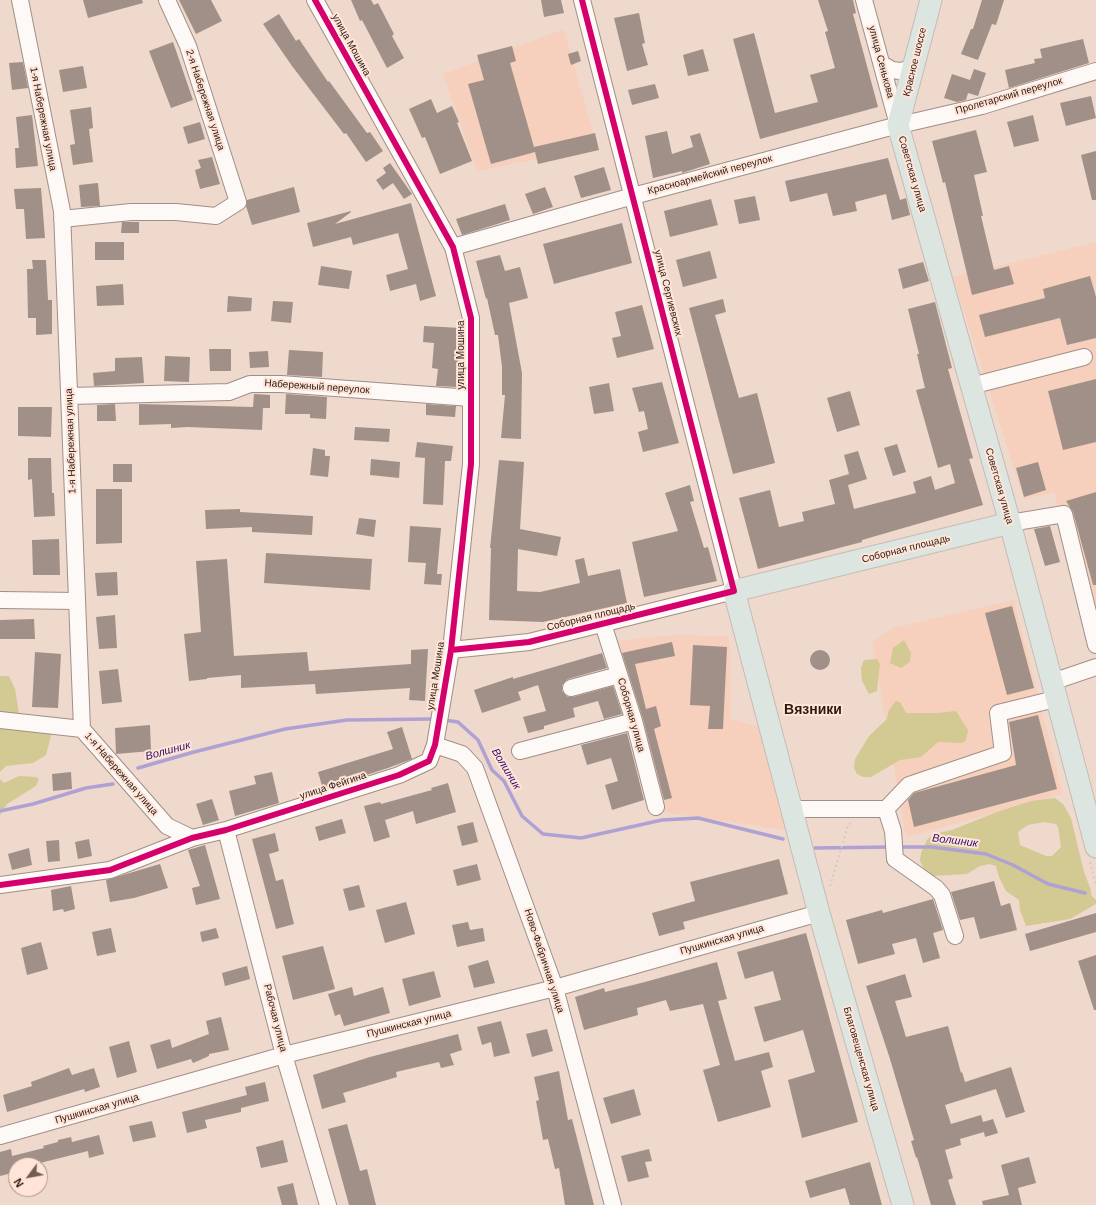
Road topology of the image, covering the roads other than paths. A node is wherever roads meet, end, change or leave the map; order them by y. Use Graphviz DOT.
graph roads {
  1 [pos="20,0"];
  2 [pos="167,0"];
  3 [pos="315,0"];
  4 [pos="582,0"];
  5 [pos="864,0"];
  6 [pos="931,0"];
  7 [pos="882,64"];
  8 [pos="913,69"];
  9 [pos="1096,71"];
  10 [pos="898,125"];
  11 [pos="633,196"];
  12 [pos="62,219"];
  13 [pos="453,247"];
  14 [pos="1084,357"];
  15 [pos="971,386"];
  16 [pos="69,396"];
  17 [pos="471,398"];
  18 [pos="1010,523"];
  19 [pos="734,591"];
  20 [pos="0,600"];
  21 [pos="77,601"];
  22 [pos="603,624"];
  23 [pos="1096,646"];
  24 [pos="451,650"];
  25 [pos="1096,667"];
  26 [pos="619,675"];
  27 [pos="571,688"];
  28 [pos="1050,691"];
  29 [pos="0,720"];
  30 [pos="634,721"];
  31 [pos="82,728"];
  32 [pos="435,745"];
  33 [pos="520,751"];
  34 [pos="656,807"];
  35 [pos="793,809"];
  36 [pos="886,809"];
  37 [pos="226,830"];
  38 [pos="1095,837"];
  39 [pos="192,838"];
  40 [pos="0,885"];
  41 [pos="819,913"];
  42 [pos="955,936"];
  43 [pos="555,988"];
  44 [pos="284,1055"];
  45 [pos="0,1136"];
  46 [pos="328,1205"];
  47 [pos="613,1205"];
  48 [pos="903,1205"];
  1 -- 12 [label="street, 1-я Набережная улица"];
  2 -- 12 [label="street, 2-я Набережная улица"];
  3 -- 13 [label="street, улица Мошина"];
  4 -- 11 [label="street, улица Сергиевских"];
  5 -- 7 [label="street, улица Сенькова"];
  6 -- 8 [label="main road, Красное шоссе"];
  7 -- 8 [label="street"];
  7 -- 10 [label="street, улица Сенькова"];
  8 -- 10 [label="main road, Красное шоссе"];
  9 -- 10 [label="street, Пролетарский переулок"];
  10 -- 11 [label="street, Красноармейский переулок"];
  10 -- 15 [label="main road, Советская улица"];
  11 -- 13 [label="street, Красноармейский переулок"];
  11 -- 19 [label="street, улица Сергиевских"];
  12 -- 16 [label="street, 1-я Набережная улица"];
  13 -- 17 [label="street, улица Мошина"];
  14 -- 15 [label="street"];
  15 -- 18 [label="main road, Советская улица"];
  16 -- 17 [label="street, Набережный переулок"];
  16 -- 21 [label="street, 1-я Набережная улица"];
  17 -- 24 [label="street, улица Мошина"];
  18 -- 19 [label="main road, Соборная площадь"];
  18 -- 23 [label="street"];
  18 -- 28 [label="main road, Советская улица"];
  19 -- 22 [label="street, Соборная площадь"];
  19 -- 35 [label="main road, Благовещенская улица"];
  20 -- 21 [label="street"];
  21 -- 31 [label="street, 1-я Набережная улица"];
  22 -- 24 [label="street, Соборная площадь"];
  22 -- 26 [label="street, Соборная улица"];
  24 -- 32 [label="street, улица Мошина"];
  25 -- 28 [label="street"];
  26 -- 27 [label="street"];
  26 -- 30 [label="street, Соборная улица"];
  28 -- 36 [label="street"];
  28 -- 38 [label="main road, Советская улица"];
  29 -- 31 [label="street"];
  30 -- 33 [label="street"];
  30 -- 34 [label="street, Соборная улица"];
  31 -- 39 [label="street, 1-я Набережная улица"];
  32 -- 37 [label="street, улица Фейгина"];
  32 -- 43 [label="street, Ново-Фабричная улица"];
  35 -- 36 [label="street"];
  35 -- 41 [label="main road, Благовещенская улица"];
  36 -- 42 [label="street"];
  37 -- 39 [label="street, улица Фейгина"];
  37 -- 44 [label="street, Рабочая улица"];
  39 -- 40 [label="street, улица Фейгина"];
  41 -- 43 [label="street, Пушкинская улица"];
  41 -- 48 [label="main road, Благовещенская улица"];
  43 -- 44 [label="street, Пушкинская улица"];
  43 -- 47 [label="street, Ново-Фабричная улица"];
  44 -- 45 [label="street, Пушкинская улица"];
  44 -- 46 [label="street, Рабочая улица"];
}
